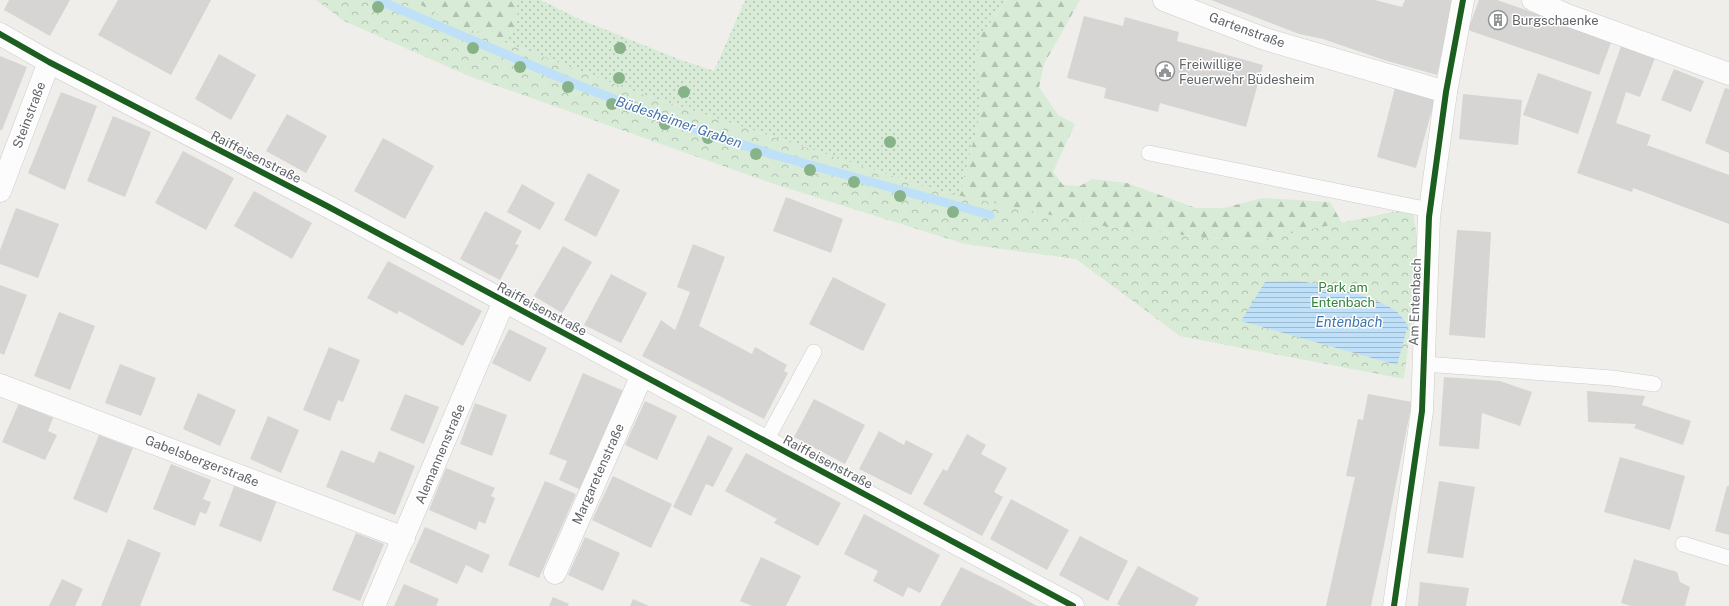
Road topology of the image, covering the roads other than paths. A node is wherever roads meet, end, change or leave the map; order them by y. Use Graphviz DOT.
graph roads {
  1 [pos="1164,0"];
  2 [pos="1463,0"];
  3 [pos="1533,0"];
  4 [pos="0,34"];
  5 [pos="49,62"];
  6 [pos="1729,74"];
  7 [pos="1446,92"];
  8 [pos="1149,153"];
  9 [pos="0,191"];
  10 [pos="1430,210"];
  11 [pos="504,301"];
  12 [pos="814,352"];
  13 [pos="1424,364"];
  14 [pos="642,375"];
  15 [pos="0,384"];
  16 [pos="1654,384"];
  17 [pos="766,442"];
  18 [pos="404,538"];
  19 [pos="1683,544"];
  20 [pos="1729,558"];
  21 [pos="555,573"];
  22 [pos="374,606"];
  23 [pos="1073,606"];
  24 [pos="1394,606"];
  1 -- 7 [label="street, Gartenstraße"];
  2 -- 7 [label="street, Am Entenbach"];
  3 -- 6 [label="street"];
  4 -- 5 [label="street, Raiffeisenstraße"];
  5 -- 9 [label="street, Steinstraße"];
  5 -- 11 [label="street, Raiffeisenstraße"];
  7 -- 10 [label="street, Am Entenbach"];
  8 -- 10 [label="lane"];
  10 -- 13 [label="street, Am Entenbach"];
  11 -- 14 [label="street, Raiffeisenstraße"];
  11 -- 18 [label="street, Alemannenstraße"];
  12 -- 17 [label="lane, Raiffeisenstraße"];
  13 -- 16 [label="lane"];
  13 -- 24 [label="street, Am Entenbach"];
  14 -- 17 [label="street, Raiffeisenstraße"];
  14 -- 21 [label="street, Margaretenstraße"];
  15 -- 18 [label="street, Gabelsbergerstraße"];
  17 -- 23 [label="street, Raiffeisenstraße"];
  18 -- 22 [label="street, Alemannenstraße"];
  19 -- 20 [label="lane"];
}
